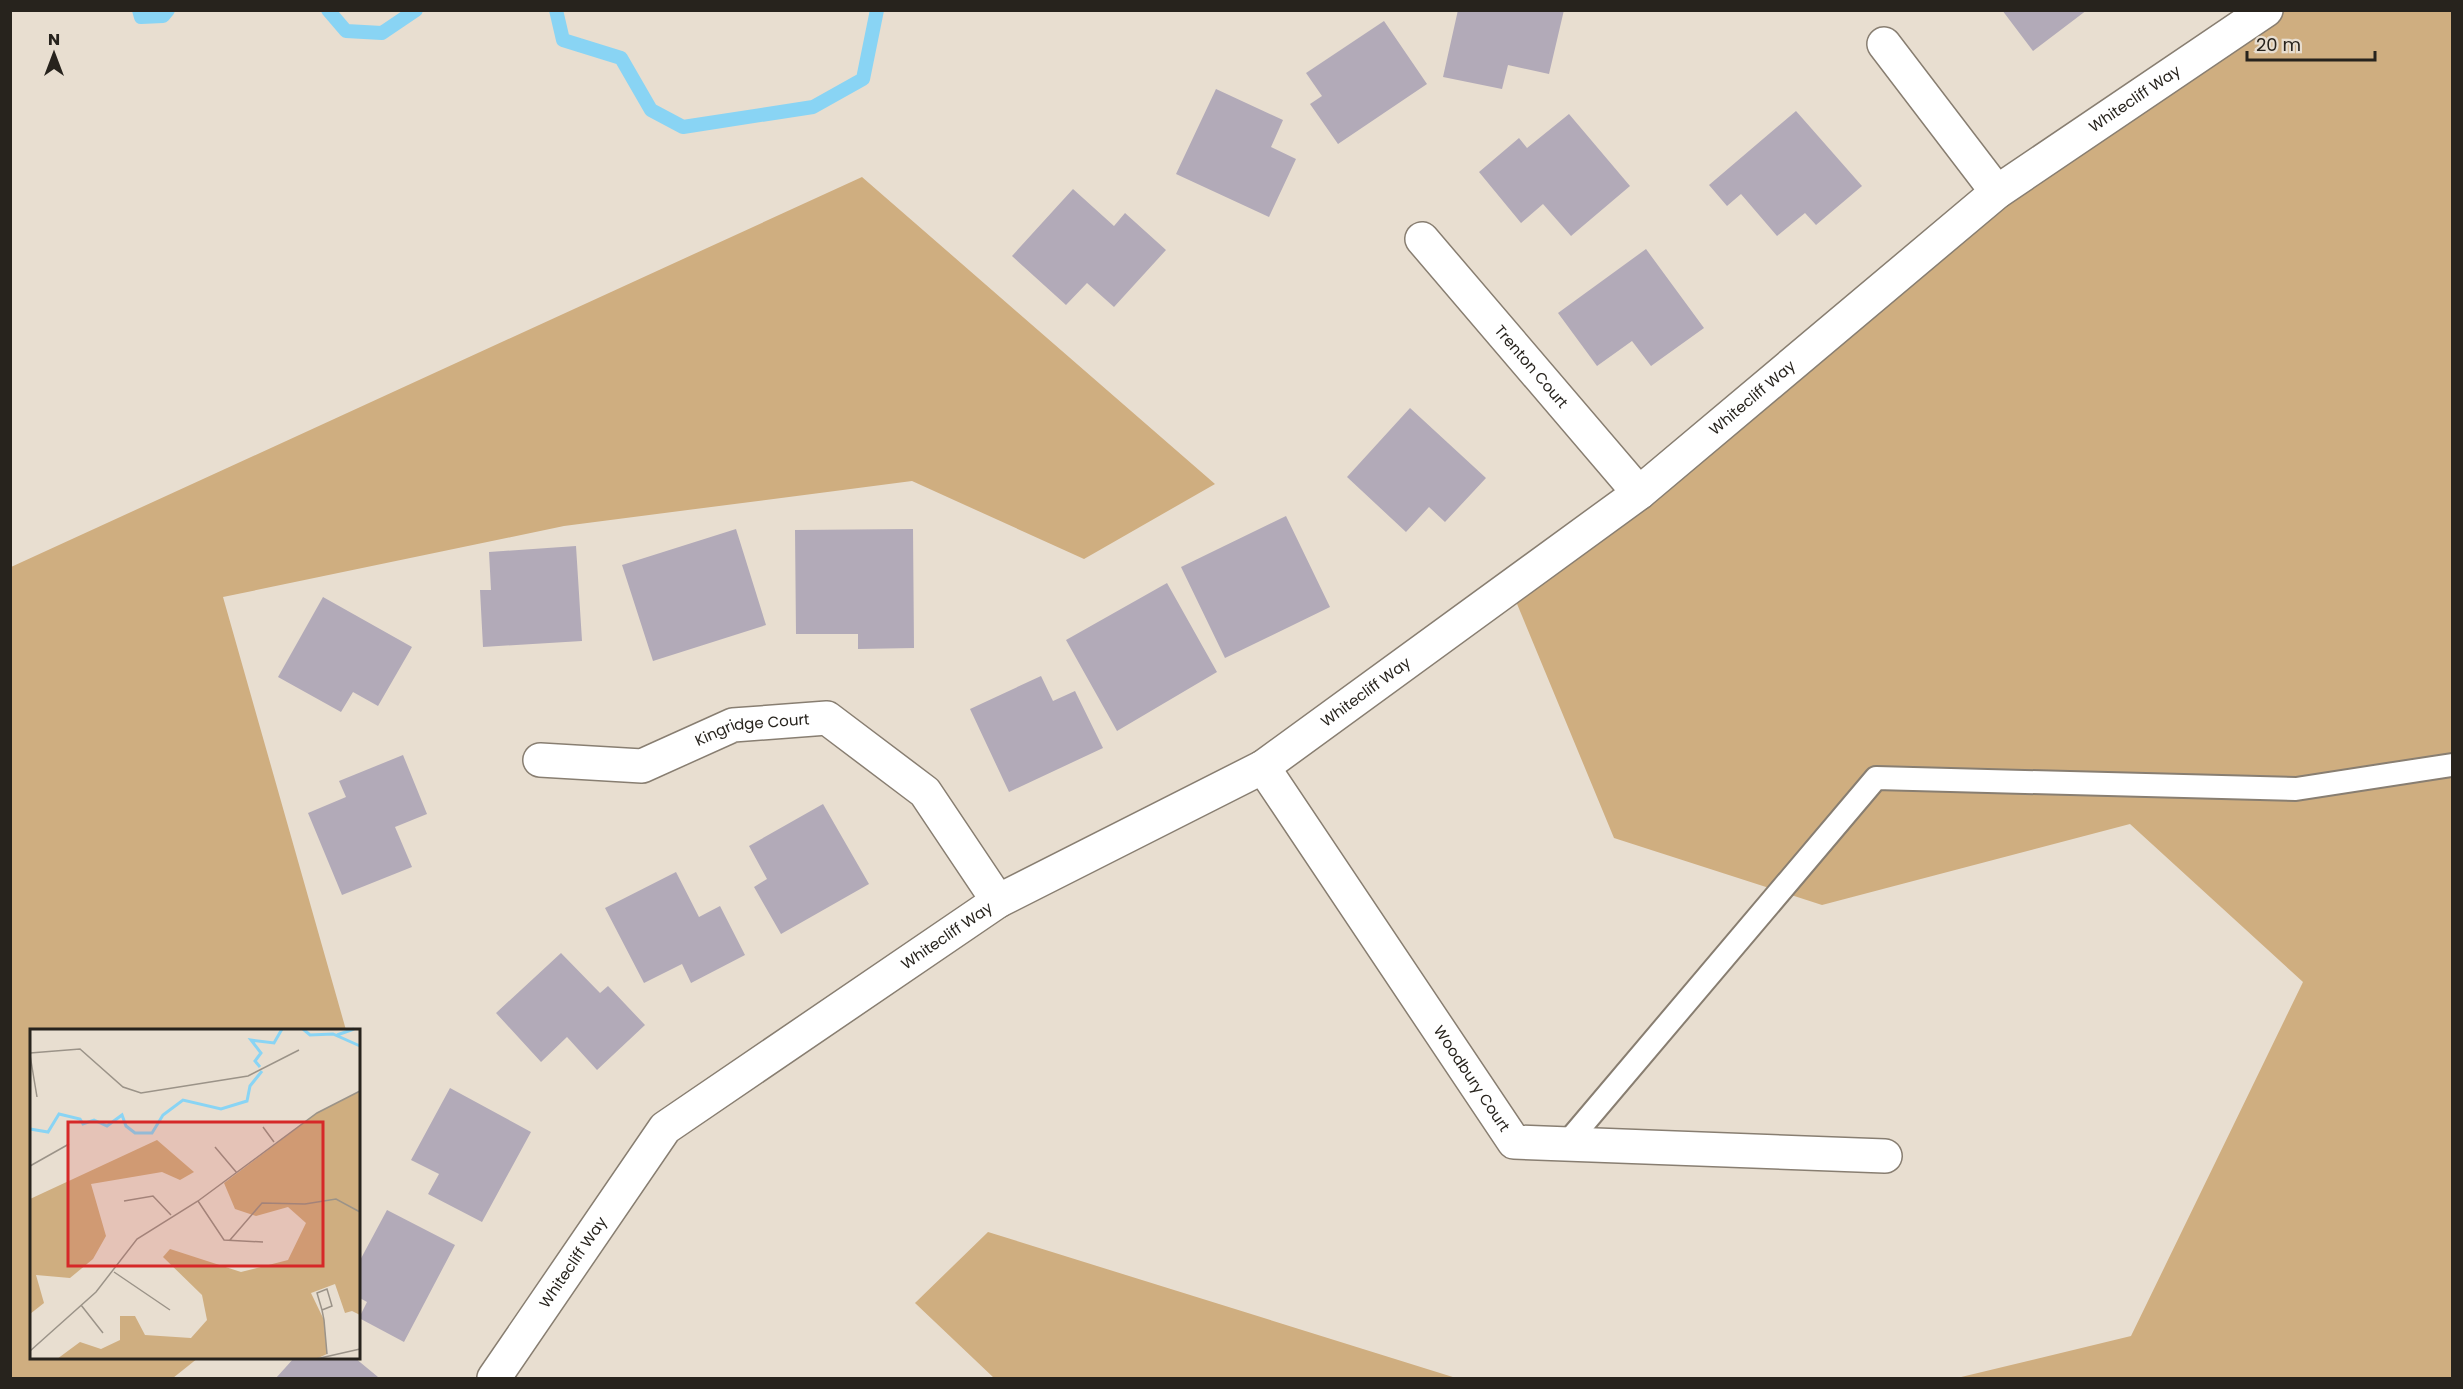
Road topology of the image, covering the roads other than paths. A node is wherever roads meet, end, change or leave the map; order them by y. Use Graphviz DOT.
graph roads {
  1 [pos="2266,10"];
  2 [pos="1884,44"];
  3 [pos="1998,192"];
  4 [pos="1422,239"];
  5 [pos="1639,493"];
  6 [pos="540,760"];
  7 [pos="2452,765"];
  8 [pos="1263,767"];
  9 [pos="998,901"];
  10 [pos="1567,1143"];
  11 [pos="1885,1156"];
  12 [pos="494,1378"];
  1 -- 3 [label="street, Whitecliff Way"];
  2 -- 3 [label="street"];
  3 -- 5 [label="street, Whitecliff Way"];
  4 -- 5 [label="street, Trenton Court"];
  5 -- 8 [label="street, Whitecliff Way"];
  6 -- 9 [label="street, Kingridge Court"];
  7 -- 10 [label="lane"];
  8 -- 9 [label="street, Whitecliff Way"];
  8 -- 10 [label="street, Woodbury Court"];
  9 -- 12 [label="street, Whitecliff Way"];
  10 -- 11 [label="street, Woodbury Court"];
}
